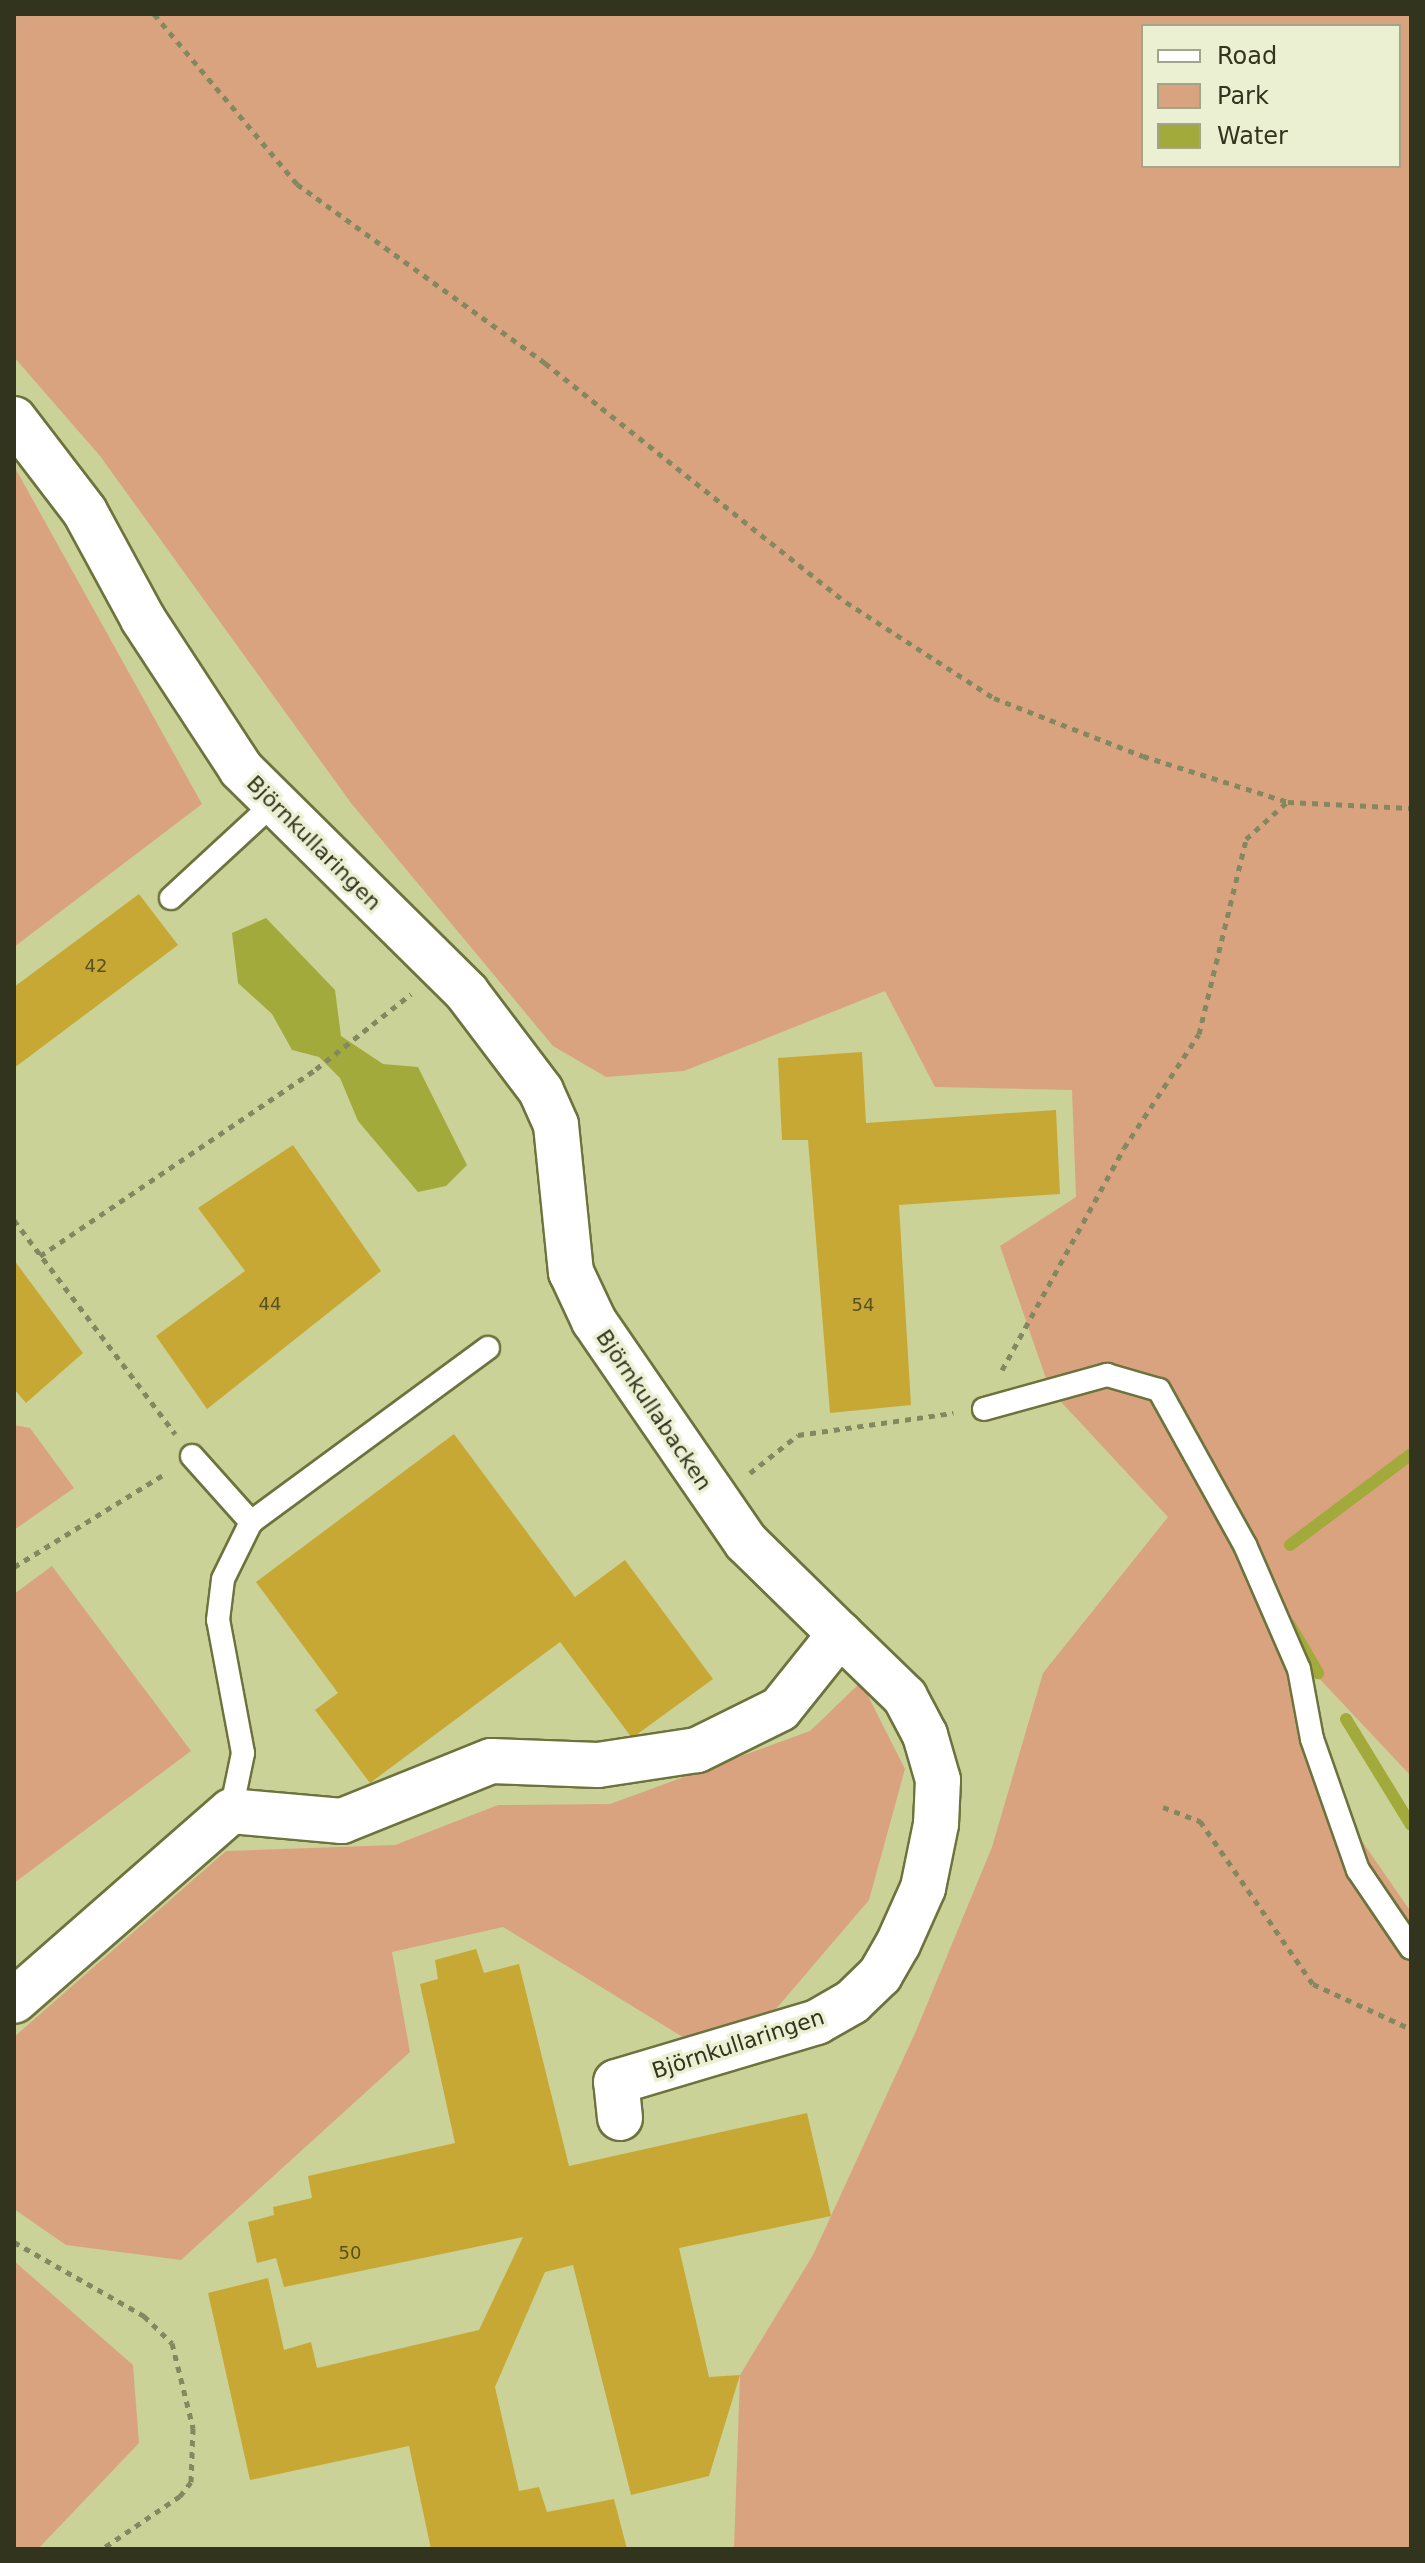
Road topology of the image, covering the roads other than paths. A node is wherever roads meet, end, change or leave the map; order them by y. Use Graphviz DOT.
graph roads {
  1 [pos="14,419"];
  2 [pos="273,804"];
  3 [pos="171,898"];
  4 [pos="571,1272"];
  5 [pos="488,1348"];
  6 [pos="984,1409"];
  7 [pos="192,1456"];
  8 [pos="251,1522"];
  9 [pos="746,1542"];
  10 [pos="840,1634"];
  11 [pos="231,1811"];
  12 [pos="1411,1948"];
  13 [pos="14,2001"];
  14 [pos="620,2118"];
  1 -- 2 [label="street, Björnkullaringen"];
  2 -- 3 [label="lane"];
  2 -- 4 [label="street, Björnkullaringen"];
  4 -- 9 [label="street, Björnkullabacken"];
  5 -- 8 [label="lane"];
  6 -- 12 [label="lane"];
  7 -- 8 [label="lane"];
  8 -- 11 [label="lane"];
  9 -- 10 [label="street, Björnkullaringen"];
  10 -- 11 [label="street"];
  10 -- 14 [label="street, Björnkullaringen"];
  11 -- 13 [label="street"];
}
